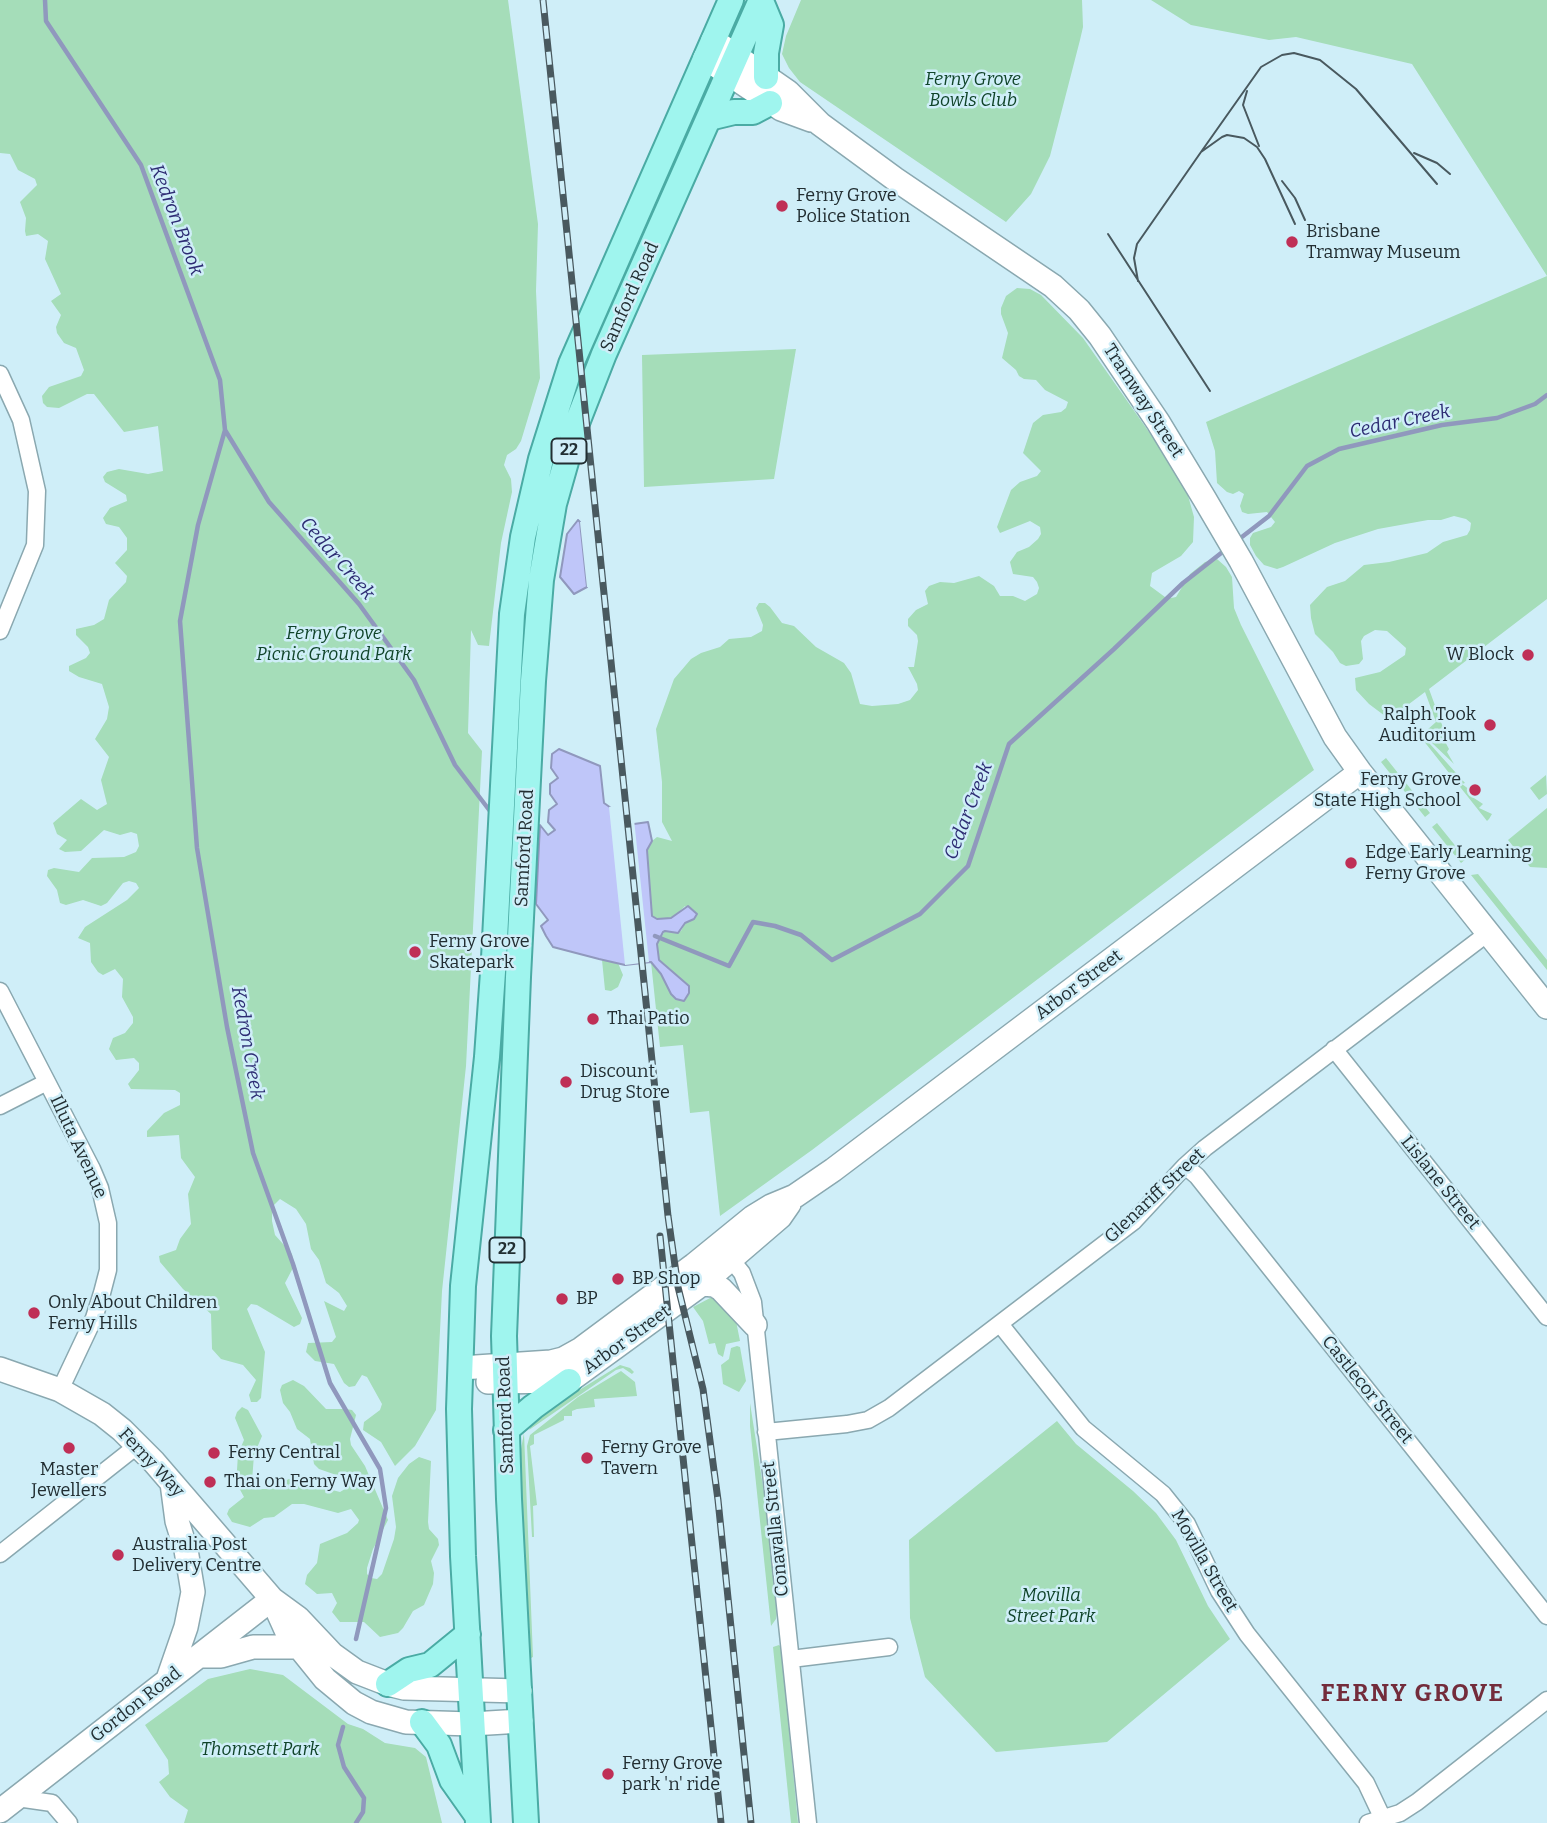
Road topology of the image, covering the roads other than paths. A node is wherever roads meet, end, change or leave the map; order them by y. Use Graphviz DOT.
graph roads {
  1 [pos="731,0"];
  2 [pos="761,1"];
  3 [pos="709,49"];
  4 [pos="732,65"];
  5 [pos="766,77"];
  6 [pos="771,103"];
  7 [pos="709,118"];
  8 [pos="820,124"];
  9 [pos="0,374"];
  10 [pos="0,631"];
  11 [pos="1360,772"];
  12 [pos="1488,933"];
  13 [pos="0,991"];
  14 [pos="1547,1007"];
  15 [pos="1334,1049"];
  16 [pos="47,1083"];
  17 [pos="0,1105"];
  18 [pos="1185,1166"];
  19 [pos="725,1252"];
  20 [pos="702,1284"];
  21 [pos="1547,1317"];
  22 [pos="1000,1324"];
  23 [pos="755,1325"];
  24 [pos="0,1368"];
  25 [pos="505,1374"];
  26 [pos="461,1375"];
  27 [pos="569,1381"];
  28 [pos="60,1390"];
  29 [pos="506,1430"];
  30 [pos="766,1432"];
  31 [pos="138,1446"];
  32 [pos="172,1483"];
  33 [pos="0,1554"];
  34 [pos="272,1599"];
  35 [pos="1547,1616"];
  36 [pos="468,1634"];
  37 [pos="300,1647"];
  38 [pos="888,1647"];
  39 [pos="200,1656"];
  40 [pos="791,1659"];
  41 [pos="168,1679"];
  42 [pos="388,1684"];
  43 [pos="471,1690"];
  44 [pos="520,1691"];
  45 [pos="1547,1700"];
  46 [pos="521,1721"];
  47 [pos="422,1722"];
  48 [pos="472,1724"];
  49 [pos="57,1766"];
  50 [pos="52,1802"];
  51 [pos="8,1804"];
  52 [pos="477,1819"];
  53 [pos="1375,1821"];
  54 [pos="69,1823"];
  55 [pos="526,1823"];
  56 [pos="808,1823"];
  1 -- 3 [label="main road, Samford Road / 22"];
  2 -- 4 [label="main road, Samford Road / 22"];
  2 -- 5 [label="main road"];
  3 -- 4 [label="street, Tramway Street"];
  3 -- 26 [label="main road, Samford Road / 22"];
  4 -- 5 [label="street, Tramway Street"];
  4 -- 6 [label="street, Tramway Street"];
  4 -- 7 [label="main road, Samford Road / 22"];
  5 -- 8 [label="street, Tramway Street"];
  6 -- 7 [label="main road"];
  6 -- 8 [label="street, Tramway Street"];
  7 -- 25 [label="main road, Samford Road / 22"];
  8 -- 11 [label="street, Tramway Street"];
  9 -- 10 [label="street"];
  11 -- 12 [label="street, Tramway Street"];
  11 -- 19 [label="street, Arbor Street"];
  12 -- 14 [label="street, Tramway Street"];
  12 -- 15 [label="street, Glenariff Street"];
  13 -- 16 [label="street, Illuta Avenue"];
  15 -- 18 [label="street, Glenariff Street"];
  15 -- 21 [label="street, Lislane Street"];
  16 -- 17 [label="street"];
  16 -- 28 [label="street, Illuta Avenue"];
  18 -- 22 [label="street, Glenariff Street"];
  18 -- 35 [label="street, Castlecor Street"];
  19 -- 20 [label="street, Arbor Street"];
  19 -- 23 [label="street, Conavalla Street"];
  19 -- 25 [label="street, Arbor Street"];
  20 -- 23 [label="street"];
  20 -- 27 [label="street, Arbor Street"];
  22 -- 30 [label="street, Glenariff Street"];
  22 -- 53 [label="street, Movilla Street"];
  23 -- 30 [label="street, Conavalla Street"];
  24 -- 28 [label="street, Ferny Way"];
  25 -- 26 [label="street, Arbor Street"];
  25 -- 27 [label="street, Arbor Street"];
  25 -- 29 [label="main road, Samford Road / 22"];
  26 -- 36 [label="main road, Samford Road / 22"];
  27 -- 29 [label="main road"];
  28 -- 31 [label="street, Ferny Way"];
  29 -- 44 [label="main road, Samford Road / 22"];
  30 -- 40 [label="street, Conavalla Street"];
  31 -- 32 [label="street, Ferny Way"];
  31 -- 33 [label="street"];
  32 -- 34 [label="street, Ferny Way"];
  32 -- 41 [label="street"];
  34 -- 37 [label="street, Ferny Way"];
  34 -- 39 [label="street, Gordon Road"];
  34 -- 42 [label="street, Ferny Way"];
  36 -- 42 [label="main road"];
  36 -- 43 [label="main road, Samford Road / 22"];
  37 -- 39 [label="street"];
  37 -- 47 [label="street, Ferny Way"];
  38 -- 40 [label="street"];
  39 -- 41 [label="street, Gordon Road"];
  40 -- 56 [label="street, Conavalla Street"];
  41 -- 49 [label="street, Gordon Road"];
  42 -- 43 [label="street, Ferny Way"];
  43 -- 44 [label="street, Ferny Way"];
  43 -- 48 [label="main road, Samford Road / 22"];
  44 -- 46 [label="main road, Samford Road / 22"];
  45 -- 53 [label="street"];
  46 -- 48 [label="street, Ferny Way"];
  46 -- 55 [label="main road, Samford Road / 22"];
  47 -- 48 [label="street, Ferny Way"];
  47 -- 52 [label="main road"];
  48 -- 52 [label="main road, Samford Road / 22"];
  49 -- 50 [label="street"];
  49 -- 51 [label="street, Gordon Road"];
  50 -- 51 [label="street"];
  50 -- 54 [label="street"];
}
